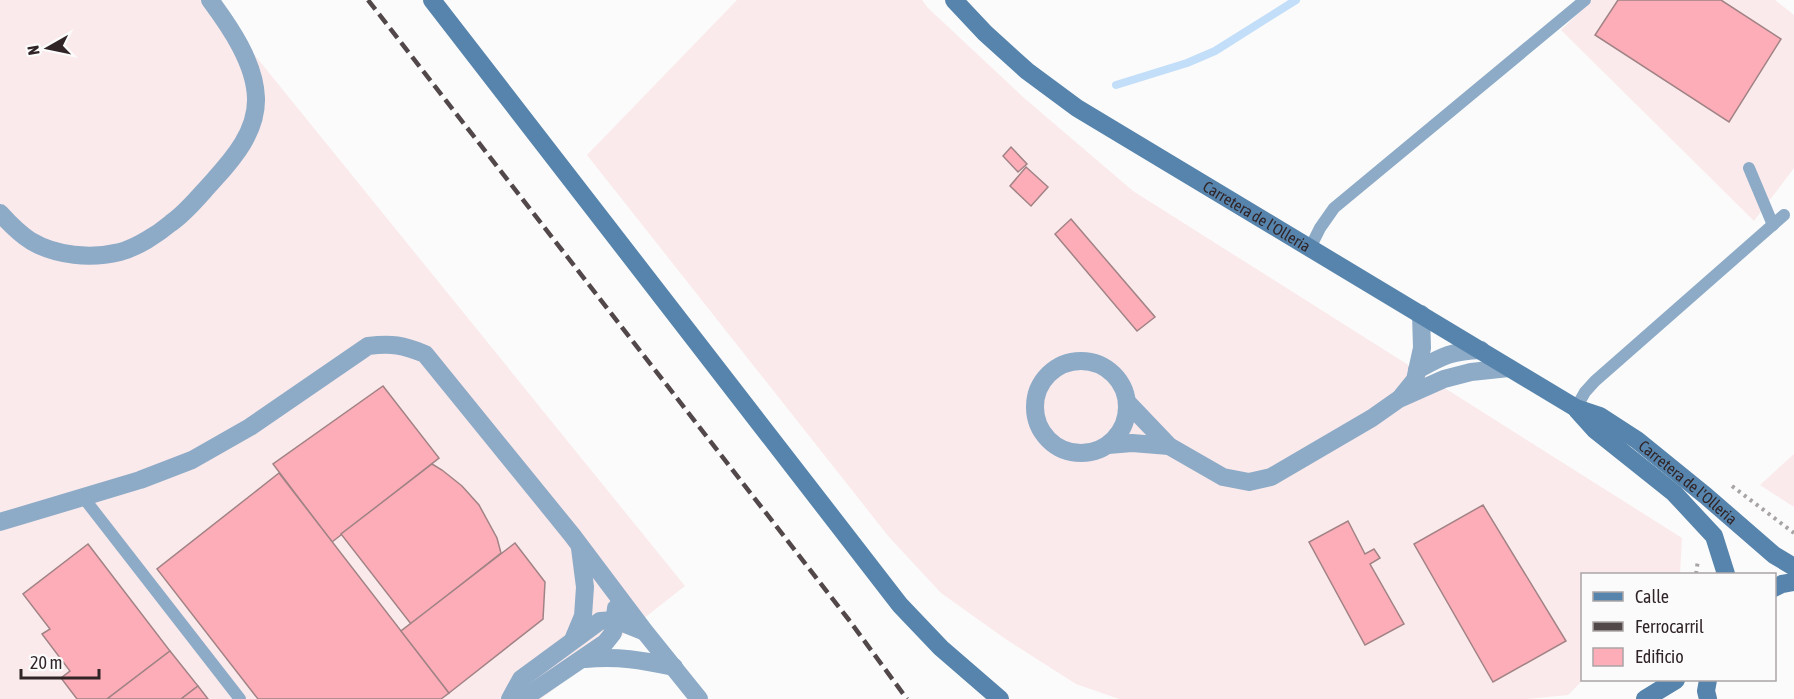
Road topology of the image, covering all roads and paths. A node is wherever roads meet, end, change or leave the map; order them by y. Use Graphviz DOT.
graph roads {
  1 [pos="210,0"];
  2 [pos="432,0"];
  3 [pos="954,0"];
  4 [pos="1585,0"];
  5 [pos="1749,168"];
  6 [pos="0,213"];
  7 [pos="1784,215"];
  8 [pos="1773,225"];
  9 [pos="1310,248"];
  10 [pos="1421,314"];
  11 [pos="1481,350"];
  12 [pos="1509,368"];
  13 [pos="1417,370"];
  14 [pos="1399,399"];
  15 [pos="1127,402"];
  16 [pos="1576,408"];
  17 [pos="1108,445"];
  18 [pos="1169,446"];
  19 [pos="82,497"];
  20 [pos="0,522"];
  21 [pos="580,546"];
  22 [pos="1794,567"];
  23 [pos="1726,573"];
  24 [pos="1794,582"];
  25 [pos="1776,587"];
  26 [pos="617,595"];
  27 [pos="615,620"];
  28 [pos="645,632"];
  29 [pos="573,640"];
  30 [pos="584,659"];
  31 [pos="674,667"];
  32 [pos="1674,681"];
  33 [pos="1708,681"];
  34 [pos="240,699"];
  35 [pos="510,699"];
  36 [pos="514,699"];
  37 [pos="699,699"];
  38 [pos="1000,699"];
  39 [pos="1645,699"];
  40 [pos="1708,699"];
  1 -- 6 [label="street"];
  2 -- 38 [label="street"];
  3 -- 9 [label="street, Carretera de l'Olleria"];
  4 -- 9 [label="lane"];
  5 -- 8 [label="lane"];
  7 -- 8 [label="lane"];
  8 -- 16 [label="lane"];
  9 -- 10 [label="street, Carretera de l'Olleria"];
  10 -- 11 [label="street, Carretera de l'Olleria"];
  10 -- 13 [label="street"];
  11 -- 12 [label="street, Carretera de l'Olleria"];
  11 -- 13 [label="street"];
  12 -- 14 [label="street"];
  12 -- 16 [label="street, Carretera de l'Olleria"];
  13 -- 14 [label="street"];
  14 -- 18 [label="street"];
  15 -- 17 [label="street"];
  15 -- 17 [label="street"];
  15 -- 18 [label="street"];
  16 -- 22 [label="street, Carretera de l'Olleria"];
  16 -- 23 [label="street, Carretera de l'Olleria"];
  17 -- 18 [label="street"];
  19 -- 20 [label="street"];
  19 -- 21 [label="street"];
  19 -- 34 [label="lane"];
  21 -- 26 [label="street"];
  21 -- 29 [label="street"];
  24 -- 25 [label="street"];
  26 -- 27 [label="street"];
  26 -- 28 [label="street"];
  27 -- 28 [label="street"];
  27 -- 29 [label="street"];
  27 -- 30 [label="street"];
  28 -- 31 [label="street"];
  29 -- 35 [label="street"];
  30 -- 31 [label="street"];
  30 -- 36 [label="street"];
  31 -- 37 [label="street"];
  32 -- 39 [label="street"];
  33 -- 40 [label="street"];
}
